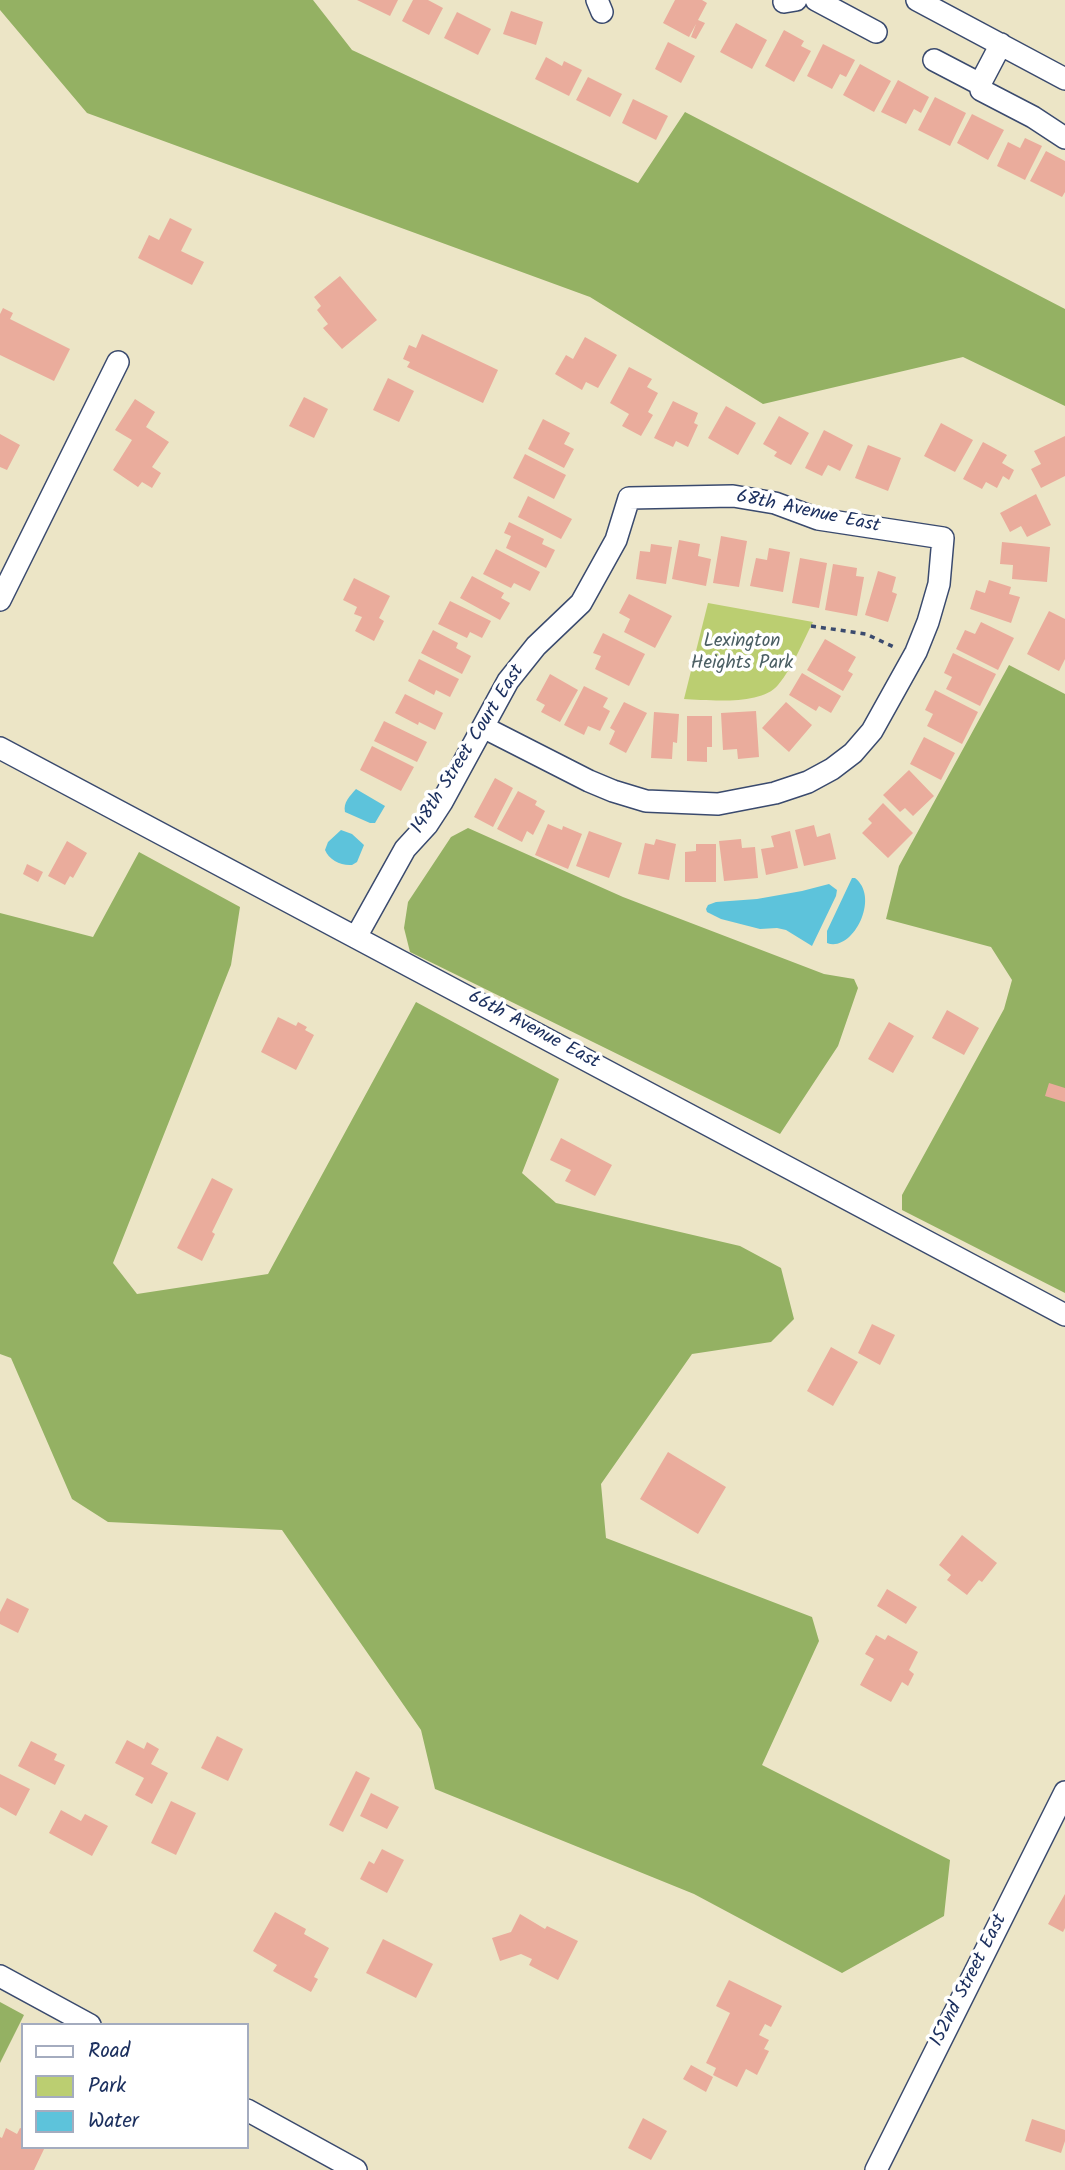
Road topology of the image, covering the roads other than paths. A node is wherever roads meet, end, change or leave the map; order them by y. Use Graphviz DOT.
graph roads {
  1 [pos="816,0"];
  2 [pos="917,0"];
  3 [pos="850,8"];
  4 [pos="876,32"];
  5 [pos="1001,44"];
  6 [pos="934,60"];
  7 [pos="1065,79"];
  8 [pos="980,84"];
  9 [pos="1065,138"];
  10 [pos="118,362"];
  11 [pos="629,498"];
  12 [pos="0,600"];
  13 [pos="483,727"];
  14 [pos="0,748"];
  15 [pos="356,937"];
  16 [pos="1065,1315"];
  17 [pos="1065,1792"];
  18 [pos="0,1976"];
  19 [pos="86,2023"];
  20 [pos="248,2111"];
  21 [pos="356,2170"];
  22 [pos="876,2170"];
  1 -- 3 [label="street"];
  2 -- 5 [label="street"];
  3 -- 4 [label="street"];
  5 -- 7 [label="street"];
  5 -- 8 [label="street"];
  6 -- 8 [label="street"];
  8 -- 9 [label="street"];
  10 -- 12 [label="street"];
  11 -- 13 [label="street, 148th Street Court East"];
  11 -- 13 [label="street, 68th Avenue East"];
  13 -- 15 [label="street, 148th Street Court East"];
  14 -- 15 [label="street, 66th Avenue East"];
  15 -- 16 [label="street, 66th Avenue East"];
  17 -- 22 [label="street, 152nd Street East"];
  18 -- 19 [label="street"];
  20 -- 21 [label="street"];
}
